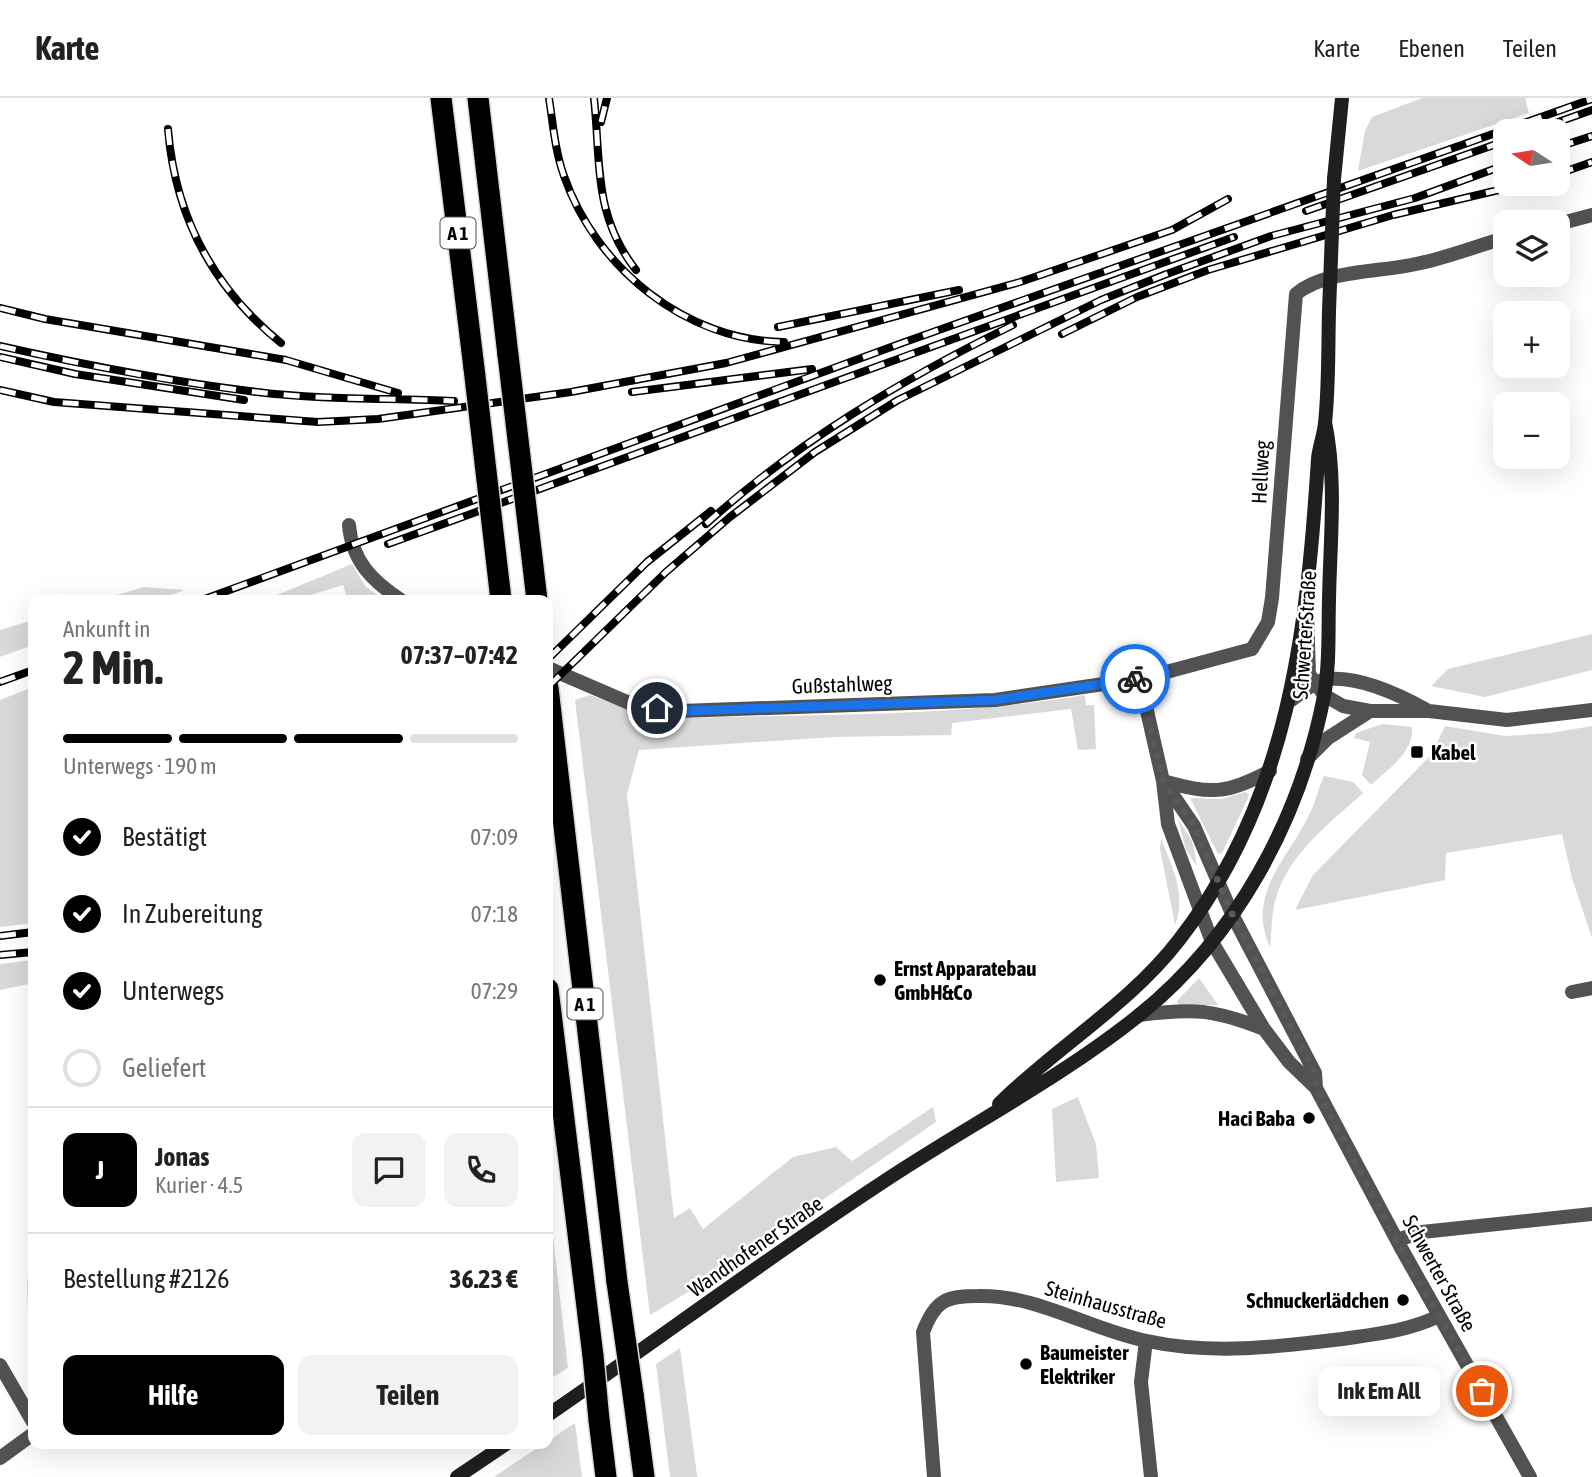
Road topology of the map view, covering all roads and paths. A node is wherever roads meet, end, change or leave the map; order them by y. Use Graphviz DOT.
graph roads {
  1 [pos="441,98"];
  2 [pos="478,98"];
  3 [pos="1342,98"];
  4 [pos="1592,215"];
  5 [pos="1570,221"];
  6 [pos="1493,242"];
  7 [pos="1325,422"];
  8 [pos="349,525"];
  9 [pos="393,595"];
  10 [pos="500,595"];
  11 [pos="536,595"];
  12 [pos="1307,603"];
  13 [pos="553,670"];
  14 [pos="1144,678"];
  15 [pos="1321,687"];
  16 [pos="1290,701"];
  17 [pos="1592,710"];
  18 [pos="1370,711"];
  19 [pos="1429,711"];
  20 [pos="553,735"];
  21 [pos="1307,759"];
  22 [pos="1270,771"];
  23 [pos="1163,781"];
  24 [pos="1217,883"];
  25 [pos="1199,911"];
  26 [pos="1233,916"];
  27 [pos="1212,942"];
  28 [pos="1592,988"];
  29 [pos="1572,992"];
  30 [pos="1139,1015"];
  31 [pos="1264,1029"];
  32 [pos="553,1030"];
  33 [pos="1316,1088"];
  34 [pos="988,1114"];
  35 [pos="1592,1214"];
  36 [pos="1396,1240"];
  37 [pos="1439,1316"];
  38 [pos="1146,1341"];
  39 [pos="0,1364"];
  40 [pos="553,1412"];
  41 [pos="28,1413"];
  42 [pos="28,1438"];
  43 [pos="499,1449"];
  44 [pos="0,1458"];
  45 [pos="457,1477"];
  46 [pos="606,1477"];
  47 [pos="644,1477"];
  48 [pos="934,1477"];
  49 [pos="1152,1477"];
  50 [pos="1530,1477"];
  1 -- 10 [label="highway, A 1, bridge"];
  2 -- 11 [label="highway, A 1, bridge"];
  3 -- 7 [label="main road, Schwerter Straße, bridge"];
  4 -- 5 [label="street"];
  6 -- 14 [label="street, Hellweg"];
  7 -- 12 [label="main road, Schwerter Straße"];
  7 -- 15 [label="main road, Schwerter Straße"];
  8 -- 9 [label="street"];
  12 -- 15 [label="street"];
  12 -- 16 [label="main road, Schwerter Straße"];
  13 -- 14 [label="street, Gußstahlweg"];
  14 -- 23 [label="street"];
  15 -- 16 [label="street"];
  15 -- 18 [label="street"];
  15 -- 19 [label="street"];
  15 -- 21 [label="main road, Schwerter Straße"];
  16 -- 22 [label="main road, Schwerter Straße"];
  17 -- 19 [label="street"];
  18 -- 19 [label="street"];
  18 -- 21 [label="street"];
  20 -- 47 [label="highway, A 1, bridge"];
  21 -- 26 [label="main road, Schwerter Straße"];
  22 -- 23 [label="street"];
  22 -- 24 [label="main road, Schwerter Straße"];
  23 -- 24 [label="street"];
  23 -- 25 [label="street"];
  24 -- 25 [label="main road, Schwerter Straße"];
  24 -- 26 [label="street, Schwerter Straße"];
  25 -- 27 [label="street, Schwerter Straße"];
  25 -- 34 [label="main road, Wandhofener Straße"];
  26 -- 27 [label="main road, Wandhofener Straße"];
  26 -- 33 [label="street, Schwerter Straße"];
  27 -- 30 [label="main road, Wandhofener Straße"];
  27 -- 31 [label="street, Schwerter Straße"];
  28 -- 29 [label="street"];
  30 -- 31 [label="street"];
  30 -- 34 [label="main road, Wandhofener Straße"];
  31 -- 33 [label="street, Schwerter Straße"];
  32 -- 46 [label="highway, A 1, bridge"];
  33 -- 36 [label="street, Schwerter Straße"];
  34 -- 40 [label="main road, Wandhofener Straße"];
  35 -- 36 [label="street"];
  36 -- 37 [label="street, Schwerter Straße"];
  37 -- 38 [label="street, Steinhausstraße"];
  37 -- 50 [label="street, Schwerter Straße"];
  38 -- 48 [label="street, Steinhausstraße"];
  38 -- 49 [label="street"];
  39 -- 41 [label="street"];
  42 -- 44 [label="street"];
  43 -- 45 [label="main road"];
}
